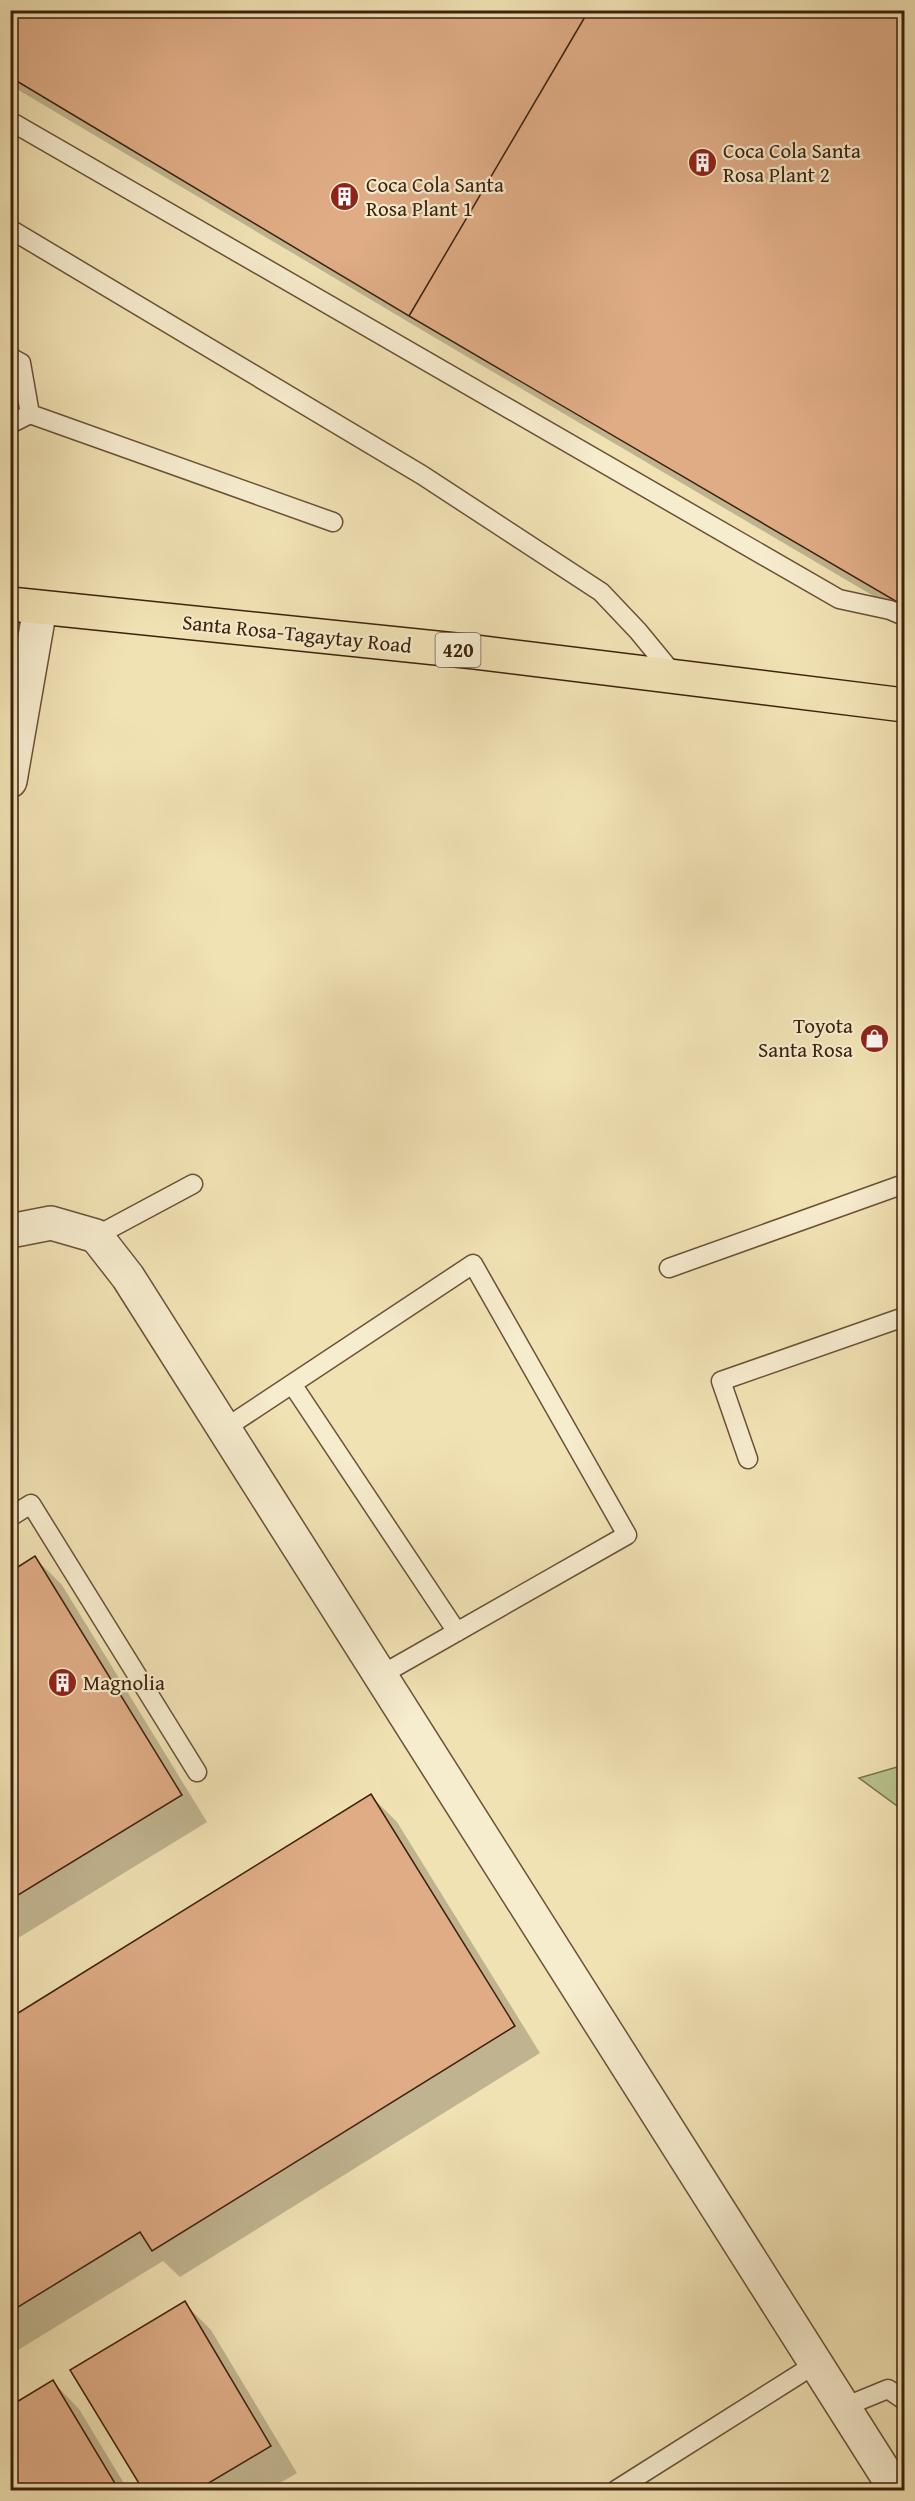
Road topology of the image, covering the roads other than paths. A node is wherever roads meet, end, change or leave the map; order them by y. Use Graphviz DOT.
graph roads {
  1 [pos="10,121"];
  2 [pos="10,229"];
  3 [pos="10,357"];
  4 [pos="30,414"];
  5 [pos="10,424"];
  6 [pos="333,522"];
  7 [pos="25,606"];
  8 [pos="904,616"];
  9 [pos="675,676"];
  10 [pos="904,705"];
  11 [pos="10,781"];
  12 [pos="193,1184"];
  13 [pos="904,1184"];
  14 [pos="10,1231"];
  15 [pos="96,1236"];
  16 [pos="669,1268"];
  17 [pos="904,1317"];
  18 [pos="292,1384"];
  19 [pos="224,1429"];
  20 [pos="748,1459"];
  21 [pos="10,1517"];
  22 [pos="457,1632"];
  23 [pos="381,1675"];
  24 [pos="197,1772"];
  25 [pos="817,2363"];
  26 [pos="904,2400"];
  27 [pos="844,2406"];
  28 [pos="616,2490"];
  29 [pos="896,2490"];
  1 -- 8 [label="lane"];
  2 -- 9 [label="lane"];
  3 -- 4 [label="lane"];
  4 -- 5 [label="lane"];
  4 -- 6 [label="lane"];
  7 -- 9 [label="main road, Santa Rosa-Tagaytay Road / 420"];
  7 -- 11 [label="street"];
  9 -- 10 [label="main road, Santa Rosa-Tagaytay Road / 420"];
  12 -- 15 [label="lane"];
  13 -- 16 [label="lane"];
  14 -- 15 [label="street"];
  15 -- 19 [label="street"];
  17 -- 20 [label="lane"];
  18 -- 19 [label="lane"];
  18 -- 22 [label="lane"];
  18 -- 22 [label="lane"];
  19 -- 23 [label="street"];
  21 -- 24 [label="lane"];
  22 -- 23 [label="lane"];
  23 -- 25 [label="street"];
  25 -- 27 [label="street"];
  25 -- 28 [label="lane"];
  26 -- 27 [label="lane"];
  27 -- 29 [label="street"];
}
